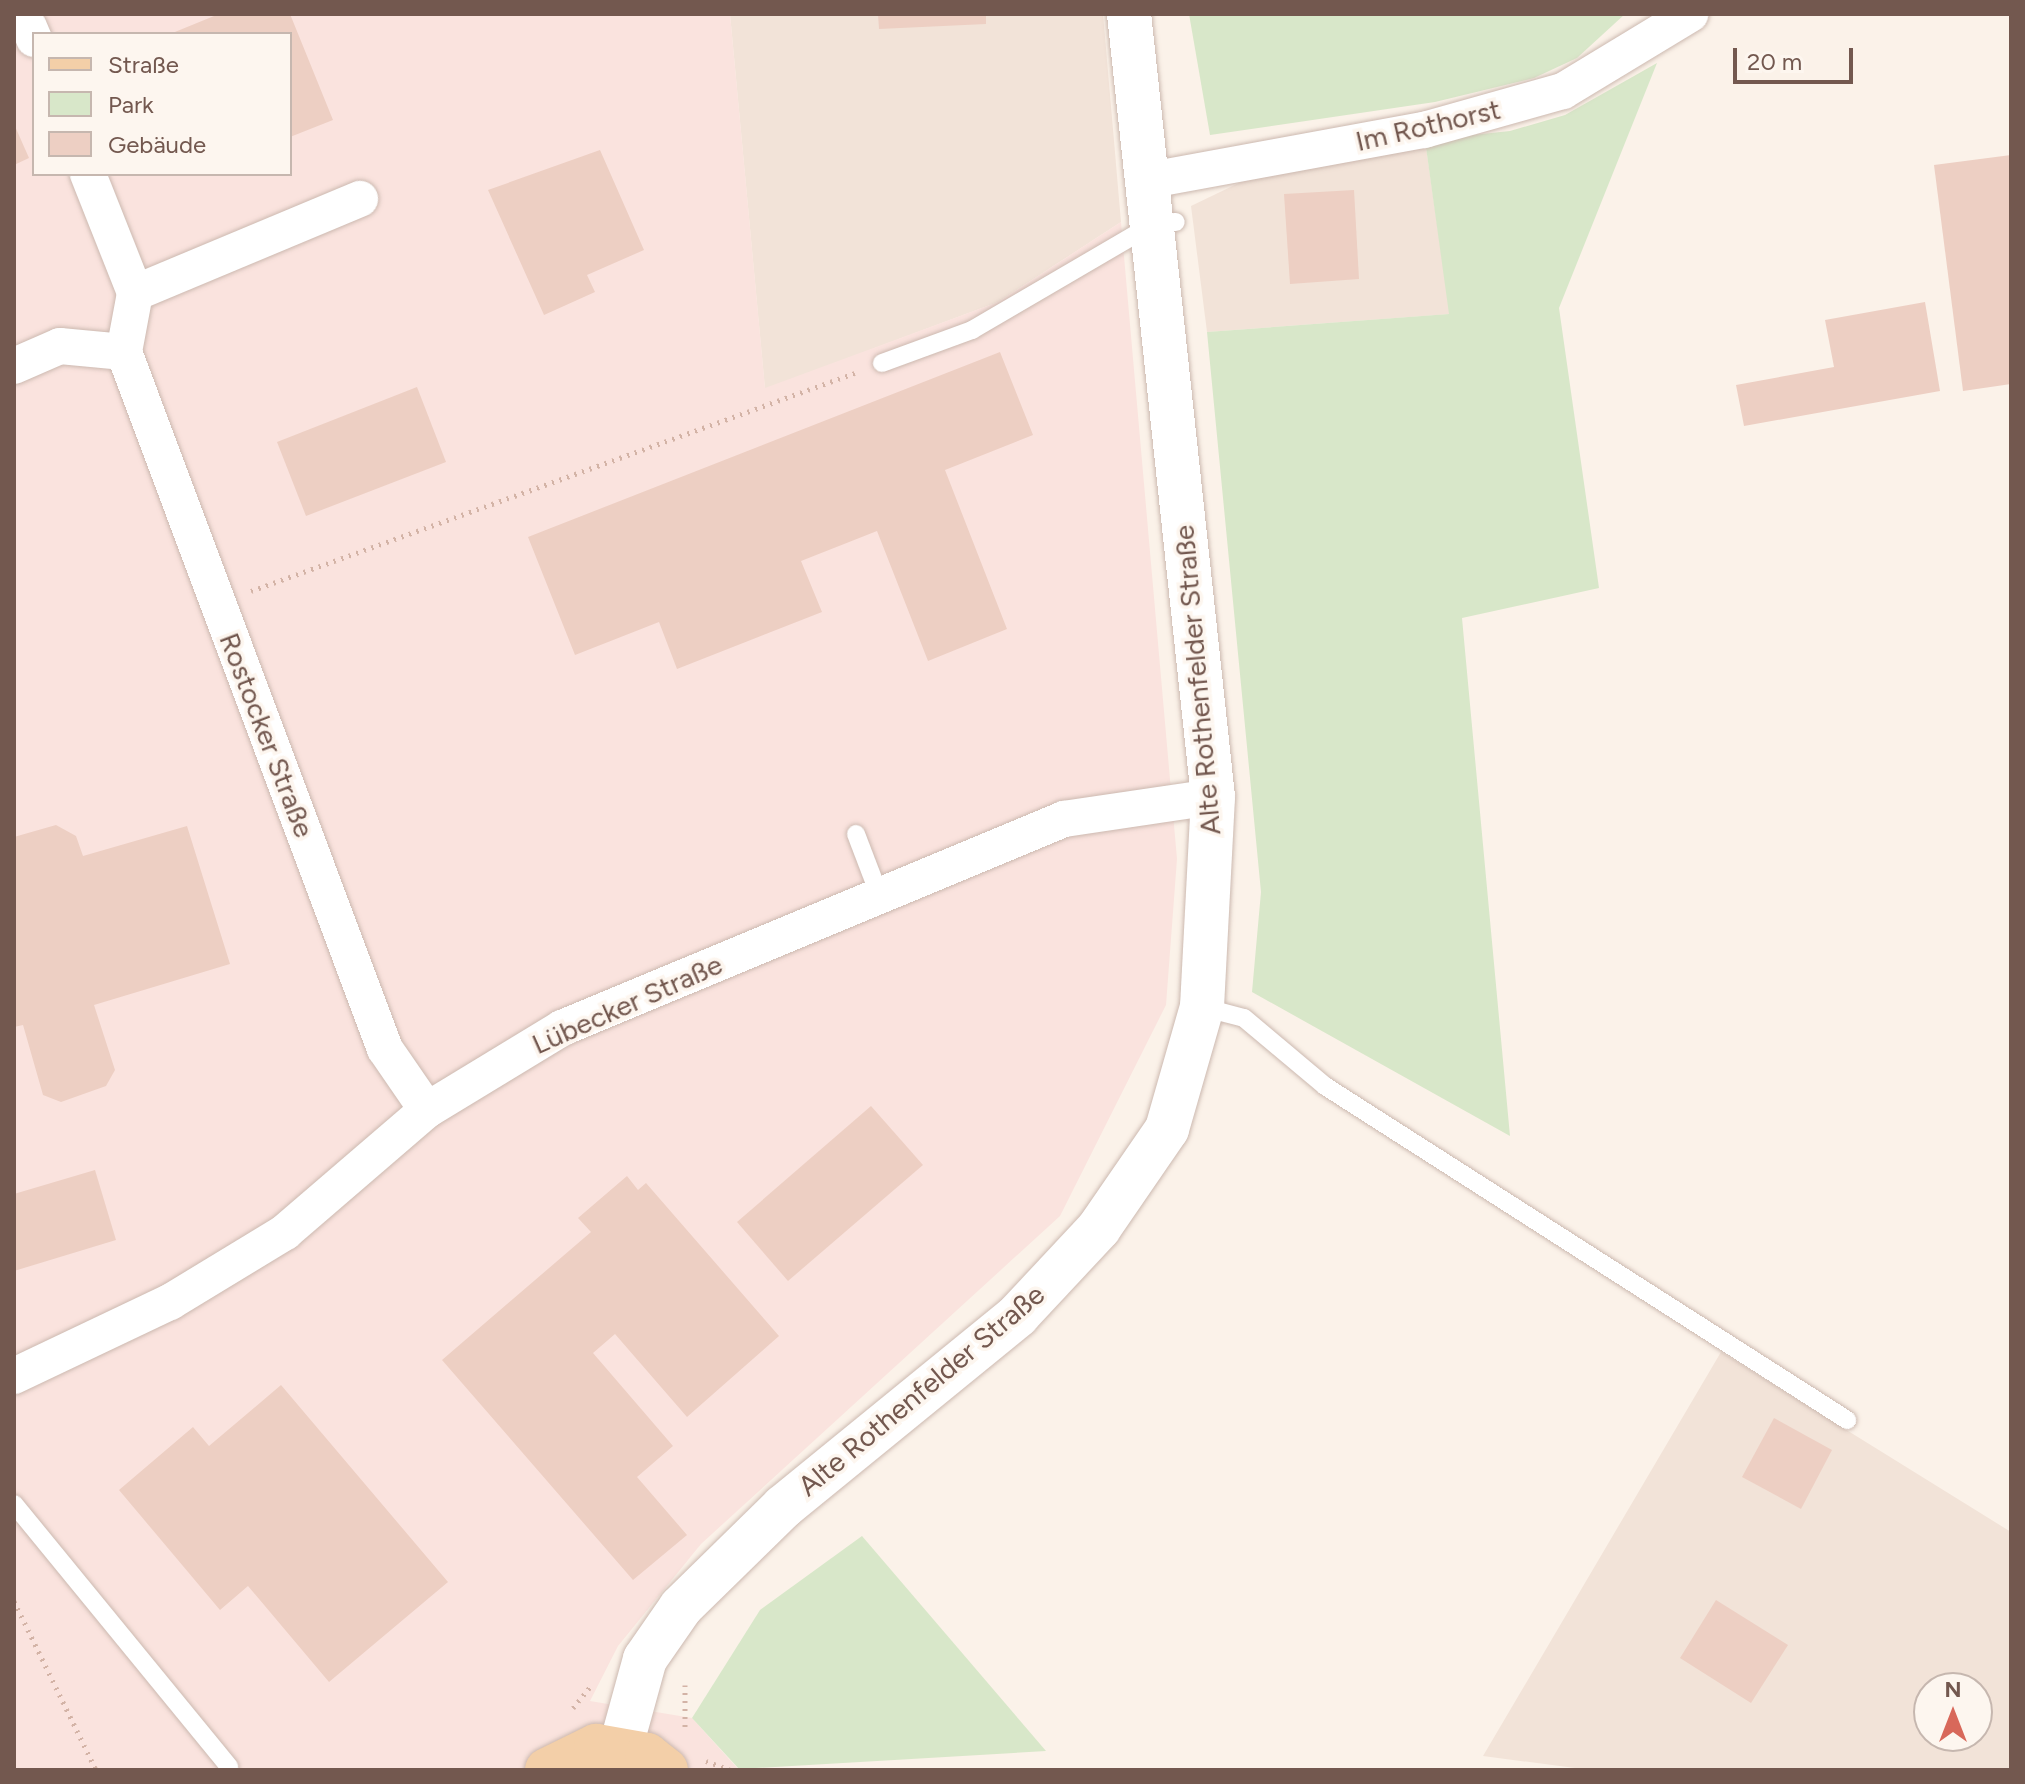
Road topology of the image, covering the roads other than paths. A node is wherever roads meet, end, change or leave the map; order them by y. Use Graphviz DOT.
graph roads {
  1 [pos="1129,14"];
  2 [pos="1690,14"];
  3 [pos="89,176"];
  4 [pos="1145,181"];
  5 [pos="360,199"];
  6 [pos="1163,224"];
  7 [pos="135,293"];
  8 [pos="124,352"];
  9 [pos="882,363"];
  10 [pos="14,366"];
  11 [pos="1213,797"];
  12 [pos="856,834"];
  13 [pos="880,897"];
  14 [pos="1202,1007"];
  15 [pos="427,1110"];
  16 [pos="14,1376"];
  17 [pos="1847,1420"];
  18 [pos="14,1504"];
  19 [pos="621,1746"];
  20 [pos="229,1767"];
  21 [pos="547,1770"];
  22 [pos="666,1770"];
  1 -- 4 [label="street, Alte Rothenfelder Straße"];
  2 -- 4 [label="street, Im Rothorst"];
  3 -- 7 [label="street"];
  4 -- 6 [label="street, Alte Rothenfelder Straße"];
  5 -- 7 [label="street"];
  6 -- 9 [label="lane"];
  6 -- 11 [label="street, Alte Rothenfelder Straße"];
  7 -- 8 [label="street"];
  8 -- 10 [label="street"];
  8 -- 15 [label="street, Rostocker Straße"];
  11 -- 13 [label="street, Lübecker Straße"];
  11 -- 14 [label="street, Alte Rothenfelder Straße"];
  12 -- 13 [label="lane"];
  13 -- 15 [label="street, Lübecker Straße"];
  14 -- 17 [label="lane"];
  14 -- 19 [label="street, Alte Rothenfelder Straße"];
  15 -- 16 [label="street, Lübecker Straße"];
  18 -- 20 [label="lane"];
  19 -- 21 [label="main road"];
  19 -- 22 [label="main road"];
}
